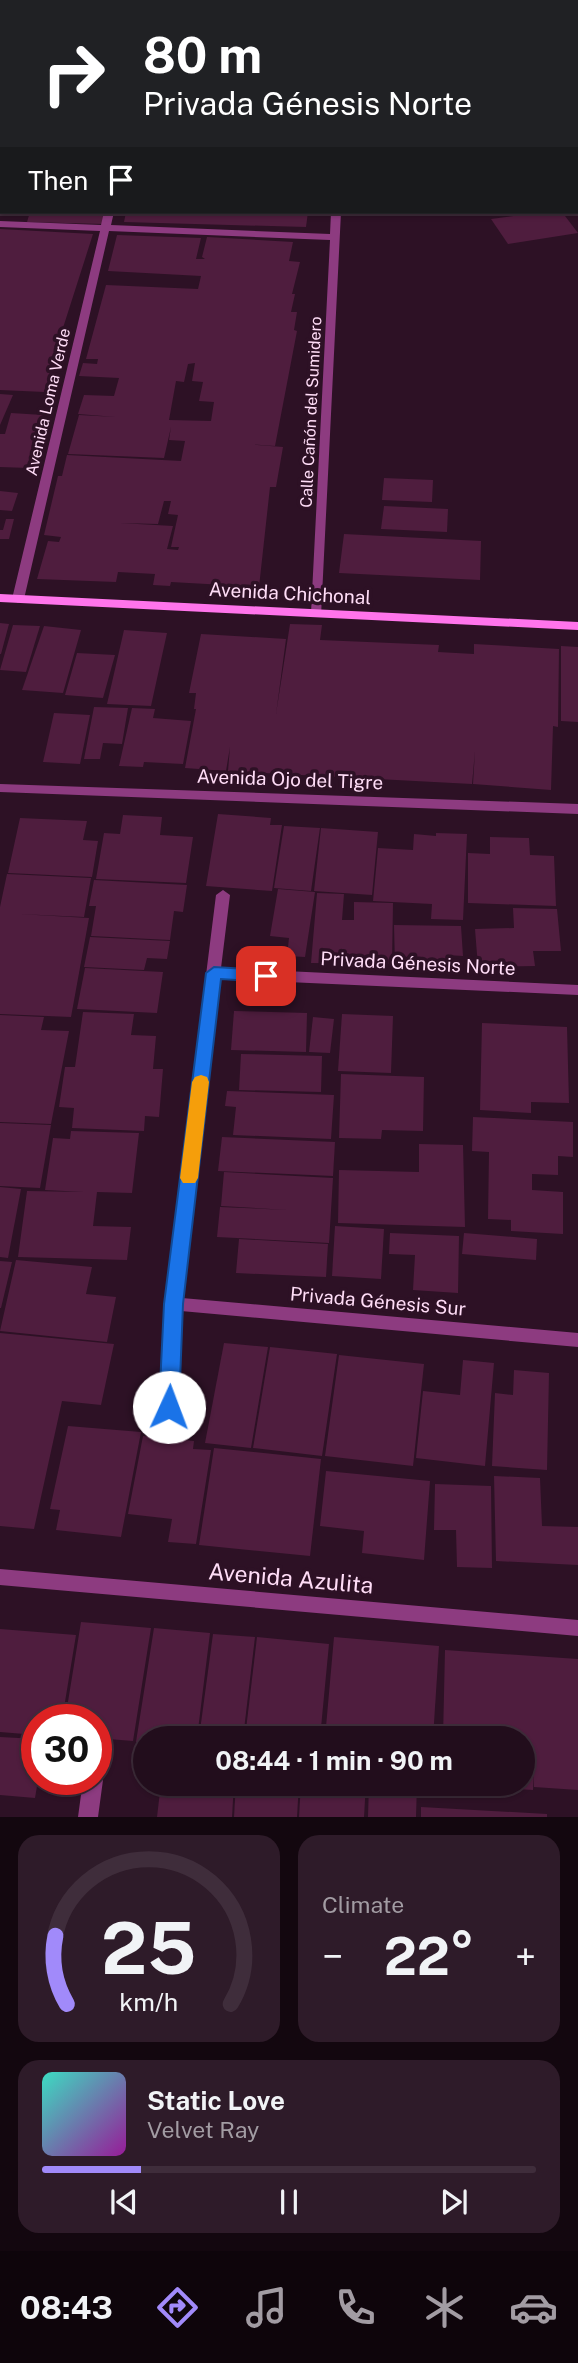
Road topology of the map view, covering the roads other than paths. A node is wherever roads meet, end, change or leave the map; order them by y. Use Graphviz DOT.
graph roads {
  1 [pos="109,214"];
  2 [pos="336,214"];
  3 [pos="0,224"];
  4 [pos="106,227"];
  5 [pos="336,237"];
  6 [pos="0,598"];
  7 [pos="18,599"];
  8 [pos="317,613"];
  9 [pos="578,626"];
  10 [pos="0,789"];
  11 [pos="578,809"];
  12 [pos="223,895"];
  13 [pos="214,973"];
  14 [pos="578,990"];
  15 [pos="173,1304"];
  16 [pos="578,1340"];
  17 [pos="169,1407"];
  18 [pos="0,1577"];
  19 [pos="578,1628"];
  20 [pos="91,1795"];
  21 [pos="88,1817"];
  1 -- 4 [label="street, Avenida Loma Verde"];
  2 -- 5 [label="street, Calle Cañón del Sumidero"];
  3 -- 4 [label="street"];
  4 -- 5 [label="street"];
  4 -- 7 [label="street, Avenida Loma Verde"];
  5 -- 8 [label="street, Calle Cañón del Sumidero"];
  6 -- 7 [label="street, Avenida Chichonal"];
  7 -- 8 [label="street, Avenida Chichonal"];
  8 -- 9 [label="street, Avenida Chichonal"];
  10 -- 11 [label="street, Avenida Ojo del Tigre"];
  12 -- 13 [label="street"];
  13 -- 14 [label="street, Privada Génesis Norte"];
  13 -- 15 [label="street"];
  15 -- 16 [label="street, Privada Génesis Sur"];
  15 -- 17 [label="street"];
  18 -- 19 [label="street, Avenida Azulita"];
  20 -- 21 [label="street"];
}
